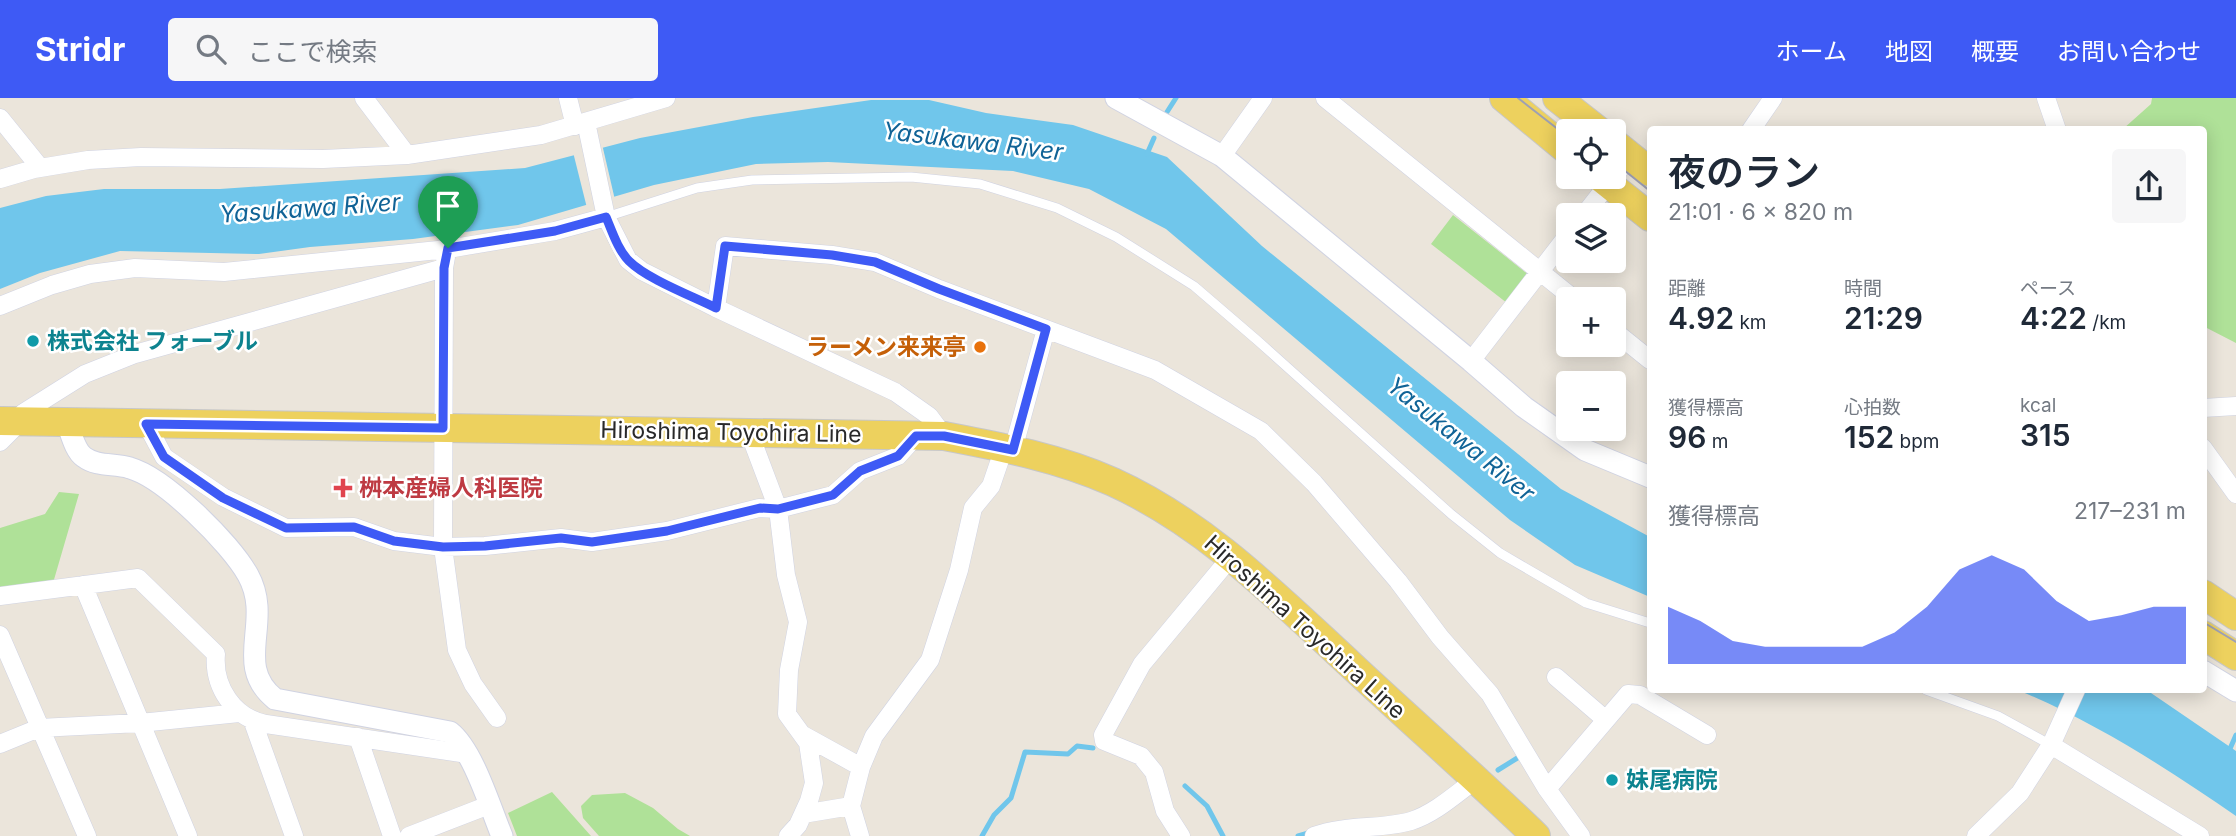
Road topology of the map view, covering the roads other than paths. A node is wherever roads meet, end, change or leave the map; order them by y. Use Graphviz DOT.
graph roads {
  1 [pos="364,98"];
  2 [pos="568,98"];
  3 [pos="666,98"];
  4 [pos="1116,98"];
  5 [pos="1263,98"];
  6 [pos="1325,98"];
  7 [pos="1504,98"];
  8 [pos="1557,98"];
  9 [pos="1773,98"];
  10 [pos="2046,98"];
  11 [pos="0,118"];
  12 [pos="1584,119"];
  13 [pos="583,126"];
  14 [pos="1754,126"];
  15 [pos="2056,126"];
  16 [pos="1556,141"];
  17 [pos="407,155"];
  18 [pos="1222,156"];
  19 [pos="34,169"];
  20 [pos="0,179"];
  21 [pos="1615,189"];
  22 [pos="605,211"];
  23 [pos="1647,215"];
  24 [pos="448,248"];
  25 [pos="1556,251"];
  26 [pos="444,268"];
  27 [pos="1540,272"];
  28 [pos="1559,287"];
  29 [pos="0,306"];
  30 [pos="716,308"];
  31 [pos="1046,329"];
  32 [pos="1626,341"];
  33 [pos="1647,358"];
  34 [pos="1471,361"];
  35 [pos="2236,406"];
  36 [pos="2207,408"];
  37 [pos="11,421"];
  38 [pos="67,424"];
  39 [pos="146,424"];
  40 [pos="443,428"];
  41 [pos="749,432"];
  42 [pos="916,436"];
  43 [pos="944,436"];
  44 [pos="0,442"];
  45 [pos="1009,449"];
  46 [pos="2207,454"];
  47 [pos="1647,476"];
  48 [pos="2236,494"];
  49 [pos="778,509"];
  50 [pos="443,547"];
  51 [pos="1231,556"];
  52 [pos="83,585"];
  53 [pos="0,596"];
  54 [pos="2207,597"];
  55 [pos="2236,615"];
  56 [pos="1647,622"];
  57 [pos="0,635"];
  58 [pos="2207,638"];
  59 [pos="2236,656"];
  60 [pos="2207,673"];
  61 [pos="1556,677"];
  62 [pos="2236,691"];
  63 [pos="1934,693"];
  64 [pos="2075,693"];
  65 [pos="246,718"];
  66 [pos="497,718"];
  67 [pos="1606,720"];
  68 [pos="140,723"];
  69 [pos="39,728"];
  70 [pos="1707,734"];
  71 [pos="803,735"];
  72 [pos="358,737"];
  73 [pos="0,744"];
  74 [pos="2051,745"];
  75 [pos="468,754"];
  76 [pos="861,767"];
  77 [pos="1475,780"];
  78 [pos="1547,789"];
  79 [pos="489,805"];
  80 [pos="851,806"];
  81 [pos="803,814"];
  82 [pos="87,836"];
  83 [pos="188,836"];
  84 [pos="293,836"];
  85 [pos="392,836"];
  86 [pos="409,836"];
  87 [pos="502,836"];
  88 [pos="788,836"];
  89 [pos="860,836"];
  90 [pos="1181,836"];
  91 [pos="1314,836"];
  92 [pos="1535,836"];
  93 [pos="1581,836"];
  94 [pos="1976,836"];
  95 [pos="2200,836"];
  1 -- 17 [label="street"];
  2 -- 13 [label="street"];
  3 -- 13 [label="street"];
  4 -- 18 [label="street"];
  5 -- 18 [label="street"];
  6 -- 27 [label="street"];
  7 -- 16 [label="main road"];
  8 -- 12 [label="main road"];
  9 -- 14 [label="street"];
  10 -- 15 [label="street"];
  11 -- 19 [label="street"];
  13 -- 17 [label="street"];
  13 -- 22 [label="street"];
  17 -- 19 [label="street"];
  18 -- 34 [label="street"];
  19 -- 20 [label="street"];
  21 -- 23 [label="main road"];
  22 -- 24 [label="street"];
  22 -- 30 [label="street"];
  22 -- 56 [label="lane"];
  24 -- 26 [label="street"];
  24 -- 29 [label="street"];
  25 -- 27 [label="street"];
  26 -- 37 [label="street"];
  26 -- 40 [label="street"];
  27 -- 28 [label="street"];
  27 -- 34 [label="street"];
  30 -- 31 [label="street"];
  30 -- 43 [label="street"];
  31 -- 45 [label="street"];
  31 -- 78 [label="street"];
  32 -- 33 [label="street"];
  34 -- 47 [label="street"];
  35 -- 36 [label="street"];
  37 -- 38 [label="main road, Hiroshima Toyohira Line"];
  37 -- 44 [label="street"];
  38 -- 39 [label="main road, Hiroshima Toyohira Line"];
  38 -- 75 [label="street"];
  39 -- 40 [label="main road, Hiroshima Toyohira Line"];
  39 -- 50 [label="street"];
  40 -- 41 [label="main road, Hiroshima Toyohira Line"];
  40 -- 50 [label="street"];
  41 -- 42 [label="main road, Hiroshima Toyohira Line"];
  41 -- 49 [label="street"];
  42 -- 43 [label="main road, Hiroshima Toyohira Line"];
  42 -- 49 [label="street"];
  43 -- 45 [label="main road, Hiroshima Toyohira Line"];
  45 -- 51 [label="main road, Hiroshima Toyohira Line"];
  45 -- 76 [label="street"];
  46 -- 48 [label="street"];
  49 -- 50 [label="street"];
  49 -- 71 [label="street"];
  50 -- 66 [label="street"];
  51 -- 77 [label="main road, Hiroshima Toyohira Line"];
  51 -- 90 [label="street"];
  52 -- 53 [label="street"];
  52 -- 65 [label="street"];
  52 -- 68 [label="street"];
  54 -- 55 [label="main road"];
  57 -- 69 [label="street"];
  58 -- 59 [label="main road"];
  60 -- 62 [label="street"];
  61 -- 67 [label="street"];
  63 -- 74 [label="lane"];
  64 -- 74 [label="street"];
  65 -- 68 [label="street"];
  65 -- 72 [label="street"];
  65 -- 84 [label="street"];
  67 -- 70 [label="street"];
  67 -- 78 [label="street"];
  68 -- 69 [label="street"];
  68 -- 83 [label="street"];
  69 -- 73 [label="street"];
  69 -- 82 [label="street"];
  71 -- 76 [label="street"];
  71 -- 81 [label="street"];
  72 -- 75 [label="street"];
  72 -- 85 [label="street"];
  74 -- 94 [label="street"];
  74 -- 95 [label="street"];
  75 -- 79 [label="street"];
  76 -- 80 [label="street"];
  77 -- 91 [label="street"];
  77 -- 92 [label="main road, Hiroshima Toyohira Line"];
  78 -- 93 [label="street"];
  79 -- 86 [label="street"];
  79 -- 87 [label="street"];
  80 -- 81 [label="street"];
  80 -- 89 [label="street"];
  81 -- 88 [label="street"];
}
